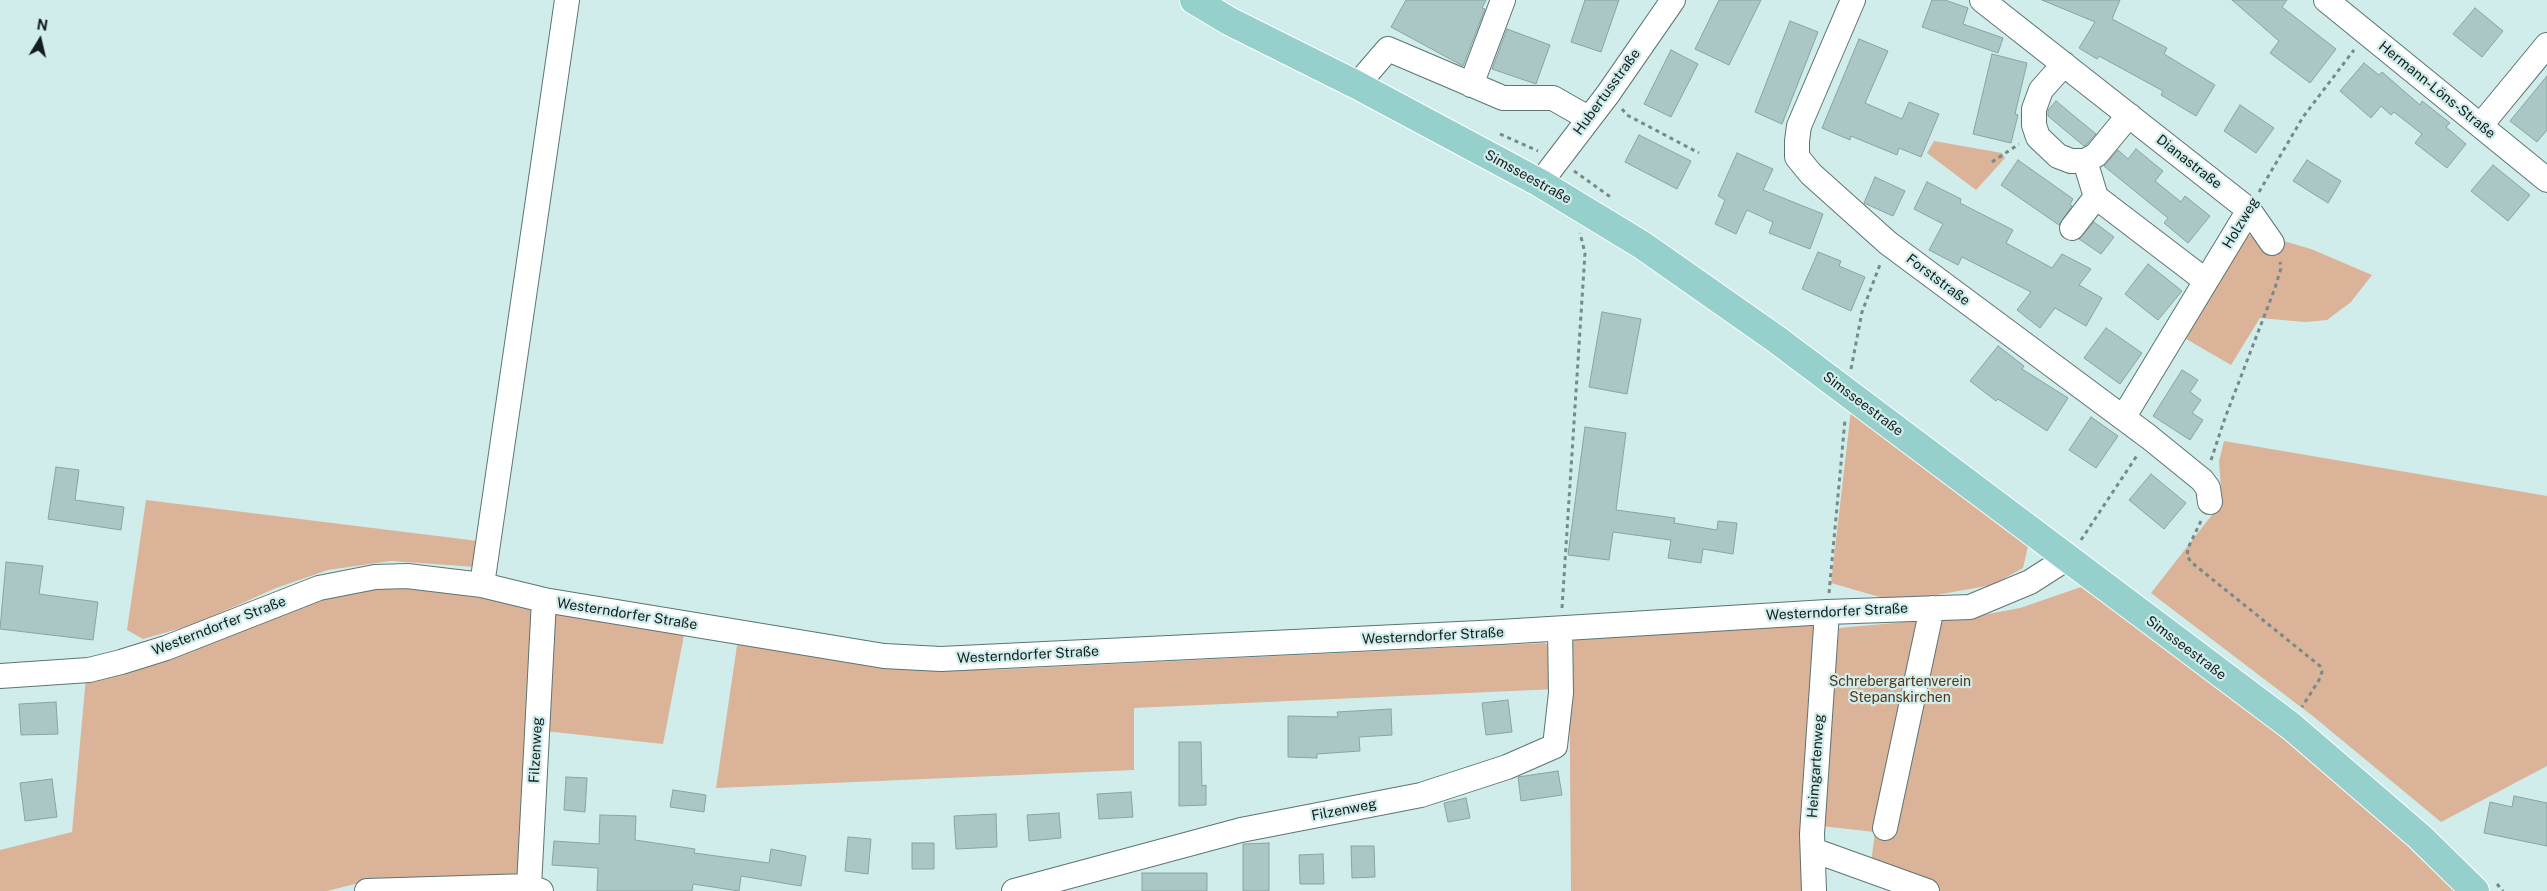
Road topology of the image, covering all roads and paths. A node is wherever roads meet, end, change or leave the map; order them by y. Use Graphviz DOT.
graph roads {
  1 [pos="567,0"];
  2 [pos="1194,0"];
  3 [pos="1503,0"];
  4 [pos="1672,0"];
  5 [pos="1853,0"];
  6 [pos="1982,0"];
  7 [pos="2326,0"];
  8 [pos="2367,34"];
  9 [pos="2547,45"];
  10 [pos="2064,64"];
  11 [pos="1357,85"];
  12 [pos="1471,85"];
  13 [pos="1608,94"];
  14 [pos="2129,115"];
  15 [pos="1588,118"];
  16 [pos="2481,125"];
  17 [pos="2037,133"];
  18 [pos="1699,153"];
  19 [pos="2085,161"];
  20 [pos="1992,162"];
  21 [pos="2547,180"];
  22 [pos="1540,183"];
  23 [pos="2096,197"];
  24 [pos="1574,202"];
  25 [pos="2249,210"];
  26 [pos="2072,228"];
  27 [pos="1888,243"];
  28 [pos="2272,243"];
  29 [pos="2206,281"];
  30 [pos="1848,393"];
  31 [pos="2123,418"];
  32 [pos="2149,437"];
  33 [pos="2209,495"];
  34 [pos="2072,551"];
  35 [pos="482,585"];
  36 [pos="544,600"];
  37 [pos="1932,608"];
  38 [pos="1827,612"];
  39 [pos="1560,629"];
  40 [pos="0,676"];
  41 [pos="2291,726"];
  42 [pos="1885,828"];
  43 [pos="1812,850"];
  44 [pos="535,889"];
  45 [pos="367,891"];
  46 [pos="1014,891"];
  47 [pos="1814,891"];
  48 [pos="1927,891"];
  49 [pos="2475,891"];
  1 -- 35 [label="street"];
  2 -- 11 [label="main road, Simsseestraße"];
  3 -- 12 [label="street"];
  4 -- 13 [label="street, Hubertusstraße"];
  5 -- 27 [label="street, Forststraße"];
  6 -- 10 [label="street, Dianastraße"];
  7 -- 8 [label="street, Hermann-Löns-Straße"];
  8 -- 16 [label="street, Hermann-Löns-Straße"];
  8 -- 25 [label="path, Holzweg"];
  9 -- 16 [label="street"];
  10 -- 14 [label="street, Dianastraße"];
  10 -- 17 [label="street"];
  11 -- 12 [label="street"];
  11 -- 22 [label="main road, Simsseestraße"];
  12 -- 15 [label="street"];
  13 -- 15 [label="street, Hubertusstraße"];
  13 -- 18 [label="path"];
  14 -- 19 [label="street"];
  14 -- 25 [label="street, Dianastraße"];
  15 -- 22 [label="street, Hubertusstraße"];
  16 -- 21 [label="street, Hermann-Löns-Straße"];
  17 -- 19 [label="street"];
  17 -- 20 [label="path"];
  19 -- 23 [label="street"];
  22 -- 24 [label="main road, Simsseestraße"];
  23 -- 26 [label="street"];
  23 -- 29 [label="street"];
  24 -- 30 [label="main road, Simsseestraße"];
  24 -- 39 [label="path"];
  25 -- 28 [label="street, Dianastraße"];
  25 -- 29 [label="street, Holzweg"];
  27 -- 30 [label="path"];
  27 -- 31 [label="street, Forststraße"];
  28 -- 33 [label="path"];
  29 -- 31 [label="street, Holzweg"];
  30 -- 34 [label="main road, Simsseestraße"];
  30 -- 38 [label="path"];
  31 -- 32 [label="street, Forststraße"];
  32 -- 33 [label="street, Forststraße"];
  32 -- 34 [label="path"];
  33 -- 41 [label="path"];
  34 -- 37 [label="street, Westerndorfer Straße"];
  34 -- 41 [label="main road, Simsseestraße"];
  35 -- 36 [label="street, Westerndorfer Straße"];
  35 -- 40 [label="street, Westerndorfer Straße"];
  36 -- 39 [label="street, Westerndorfer Straße"];
  36 -- 44 [label="street, Filzenweg"];
  37 -- 38 [label="street, Westerndorfer Straße"];
  37 -- 42 [label="street"];
  38 -- 39 [label="street, Westerndorfer Straße"];
  38 -- 43 [label="street, Heimgartenweg"];
  39 -- 46 [label="street, Filzenweg"];
  41 -- 49 [label="main road, Simsseestraße"];
  43 -- 47 [label="street, Heimgartenweg"];
  43 -- 48 [label="street"];
  44 -- 45 [label="street"];
}
